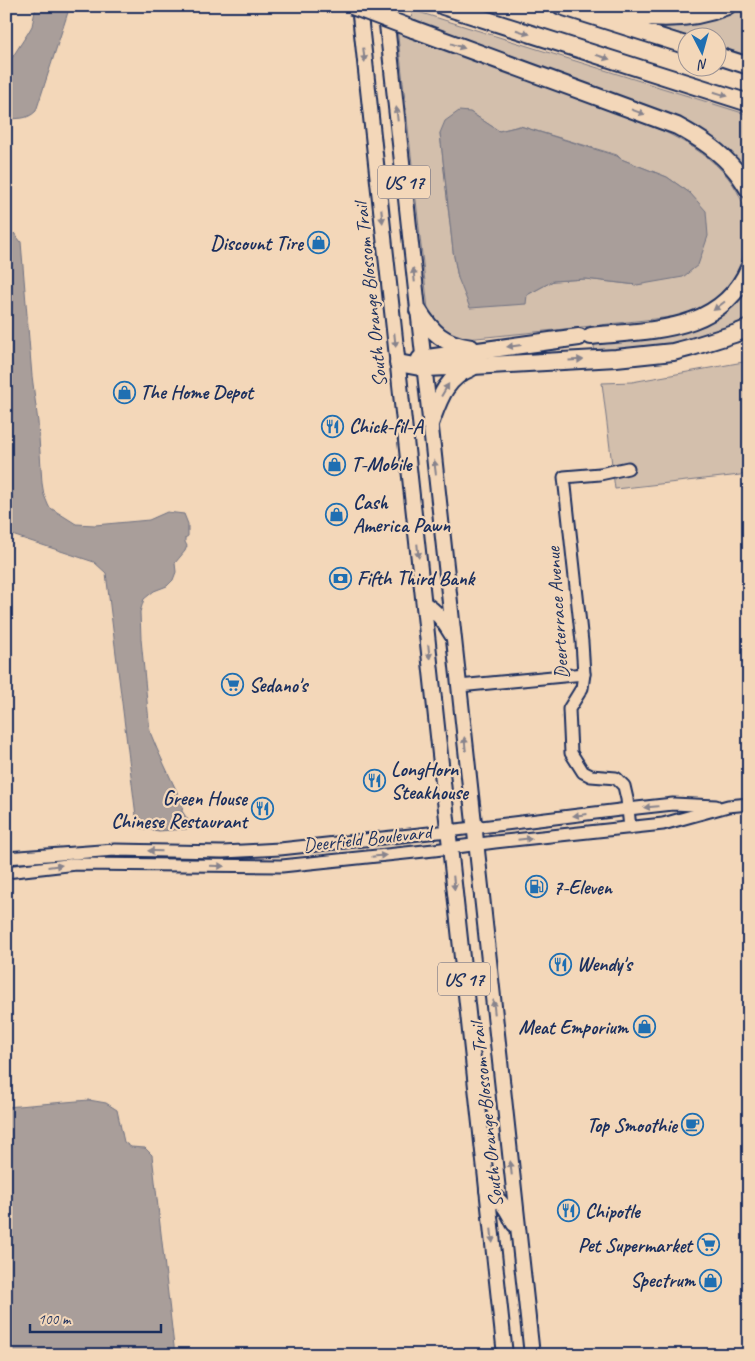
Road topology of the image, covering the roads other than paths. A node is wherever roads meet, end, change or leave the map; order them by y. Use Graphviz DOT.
graph roads {
  1 [pos="352,6"];
  2 [pos="358,6"];
  3 [pos="385,6"];
  4 [pos="443,6"];
  5 [pos="561,6"];
  6 [pos="591,6"];
  7 [pos="727,6"];
  8 [pos="678,43"];
  9 [pos="728,59"];
  10 [pos="749,66"];
  11 [pos="749,103"];
  12 [pos="749,190"];
  13 [pos="749,268"];
  14 [pos="418,310"];
  15 [pos="749,328"];
  16 [pos="484,350"];
  17 [pos="398,363"];
  18 [pos="424,363"];
  19 [pos="473,366"];
  20 [pos="430,424"];
  21 [pos="628,468"];
  22 [pos="424,604"];
  23 [pos="454,638"];
  24 [pos="584,674"];
  25 [pos="459,686"];
  26 [pos="749,804"];
  27 [pos="728,806"];
  28 [pos="628,809"];
  29 [pos="474,828"];
  30 [pos="630,828"];
  31 [pos="448,832"];
  32 [pos="476,844"];
  33 [pos="450,848"];
  34 [pos="280,849"];
  35 [pos="6,858"];
  36 [pos="282,866"];
  37 [pos="6,872"];
  38 [pos="487,1190"];
  39 [pos="519,1234"];
  40 [pos="505,1355"];
  41 [pos="532,1355"];
  1 -- 12 [label="highway, one-way, bridge"];
  2 -- 17 [label="main road, South Orange Blossom Trail / US 17, one-way"];
  14 -- 3 [label="main road, South Orange Blossom Trail / US 17, one-way"];
  4 -- 11 [label="highway, one-way"];
  5 -- 8 [label="highway"];
  6 -- 7 [label="highway"];
  9 -- 10 [label="highway"];
  13 -- 16 [label="highway, one-way"];
  14 -- 16 [label="highway"];
  14 -- 18 [label="main road, South Orange Blossom Trail / US 17"];
  19 -- 15 [label="highway, one-way"];
  16 -- 18 [label="highway"];
  17 -- 18 [label="highway"];
  17 -- 22 [label="main road, South Orange Blossom Trail / US 17, one-way"];
  18 -- 19 [label="highway"];
  18 -- 20 [label="main road, South Orange Blossom Trail / US 17"];
  20 -- 19 [label="highway, one-way"];
  23 -- 20 [label="main road, South Orange Blossom Trail / US 17, one-way"];
  21 -- 24 [label="street, Deerterrace Avenue"];
  22 -- 23 [label="main road"];
  22 -- 31 [label="main road, South Orange Blossom Trail / US 17, one-way"];
  23 -- 25 [label="main road, South Orange Blossom Trail / US 17"];
  24 -- 25 [label="street"];
  24 -- 28 [label="street, Deerterrace Avenue"];
  29 -- 25 [label="main road, South Orange Blossom Trail / US 17, one-way"];
  26 -- 27 [label="street, Deerfield Boulevard"];
  27 -- 28 [label="street, Deerfield Boulevard, one-way"];
  27 -- 30 [label="street, Deerfield Boulevard"];
  28 -- 29 [label="street, Deerfield Boulevard, one-way"];
  28 -- 30 [label="street, Deerterrace Avenue"];
  29 -- 31 [label="street, Deerfield Boulevard"];
  29 -- 32 [label="main road, South Orange Blossom Trail / US 17"];
  32 -- 30 [label="street, Deerfield Boulevard, one-way"];
  31 -- 33 [label="main road, South Orange Blossom Trail / US 17"];
  31 -- 34 [label="street, Deerfield Boulevard"];
  32 -- 33 [label="street, Deerfield Boulevard"];
  39 -- 32 [label="main road, South Orange Blossom Trail / US 17, one-way"];
  36 -- 33 [label="street, Deerfield Boulevard, one-way"];
  33 -- 38 [label="main road, South Orange Blossom Trail / US 17, one-way"];
  34 -- 35 [label="street, Deerfield Boulevard, one-way"];
  34 -- 36 [label="street"];
  37 -- 36 [label="street, Deerfield Boulevard, one-way"];
  38 -- 39 [label="main road"];
  38 -- 40 [label="main road, South Orange Blossom Trail / US 17, one-way"];
  39 -- 41 [label="main road, South Orange Blossom Trail / US 17"];
}
